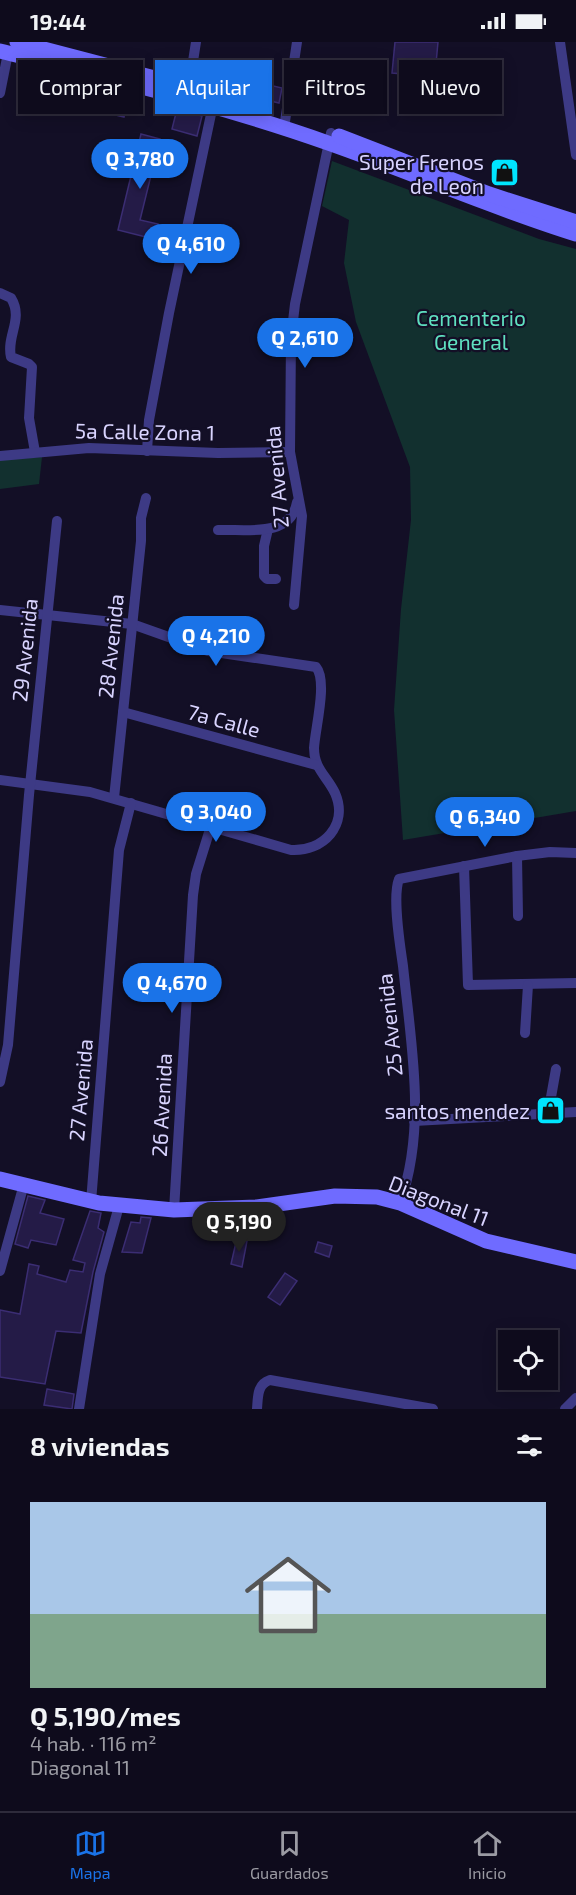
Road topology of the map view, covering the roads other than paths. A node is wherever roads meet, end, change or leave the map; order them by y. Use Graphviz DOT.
graph roads {
  1 [pos="195,42"];
  2 [pos="297,42"];
  3 [pos="561,42"];
  4 [pos="8,49"];
  5 [pos="57,60"];
  6 [pos="193,60"];
  7 [pos="0,93"];
  8 [pos="211,114"];
  9 [pos="255,114"];
  10 [pos="284,123"];
  11 [pos="331,138"];
  12 [pos="576,156"];
  13 [pos="576,222"];
  14 [pos="576,234"];
  15 [pos="0,292"];
  16 [pos="147,450"];
  17 [pos="35,452"];
  18 [pos="290,452"];
  19 [pos="0,456"];
  20 [pos="146,498"];
  21 [pos="297,502"];
  22 [pos="57,521"];
  23 [pos="268,529"];
  24 [pos="218,530"];
  25 [pos="276,579"];
  26 [pos="294,605"];
  27 [pos="0,610"];
  28 [pos="48,615"];
  29 [pos="132,624"];
  30 [pos="123,712"];
  31 [pos="316,765"];
  32 [pos="0,780"];
  33 [pos="30,783"];
  34 [pos="114,798"];
  35 [pos="132,803"];
  36 [pos="211,826"];
  37 [pos="576,853"];
  38 [pos="517,856"];
  39 [pos="464,866"];
  40 [pos="518,916"];
  41 [pos="576,983"];
  42 [pos="528,985"];
  43 [pos="525,1033"];
  44 [pos="556,1069"];
  45 [pos="0,1082"];
  46 [pos="576,1112"];
  47 [pos="548,1114"];
  48 [pos="414,1120"];
  49 [pos="0,1179"];
  50 [pos="24,1184"];
  51 [pos="91,1202"];
  52 [pos="400,1203"];
  53 [pos="119,1206"];
  54 [pos="174,1210"];
  55 [pos="576,1262"];
  56 [pos="0,1271"];
  57 [pos="576,1398"];
  58 [pos="78,1409"];
  59 [pos="257,1409"];
  60 [pos="433,1409"];
  61 [pos="565,1409"];
  1 -- 6 [label="street"];
  2 -- 10 [label="street"];
  3 -- 12 [label="street"];
  4 -- 5 [label="main road"];
  4 -- 7 [label="street"];
  8 -- 16 [label="street"];
  9 -- 10 [label="main road"];
  10 -- 11 [label="main road"];
  11 -- 13 [label="main road"];
  11 -- 14 [label="main road"];
  11 -- 18 [label="street, 27 Avenida"];
  15 -- 17 [label="street"];
  16 -- 17 [label="street, 5a Calle Zona 1"];
  16 -- 18 [label="street, 5a Calle Zona 1"];
  17 -- 19 [label="street, 5a Calle Zona 1"];
  18 -- 21 [label="street, 27 Avenida"];
  20 -- 29 [label="street, 28 Avenida"];
  21 -- 23 [label="street"];
  21 -- 26 [label="street, 27 Avenida"];
  22 -- 28 [label="street, 29 Avenida"];
  23 -- 24 [label="street"];
  23 -- 25 [label="street"];
  27 -- 28 [label="street"];
  28 -- 29 [label="street"];
  28 -- 33 [label="street, 29 Avenida"];
  29 -- 30 [label="street, 28 Avenida"];
  29 -- 31 [label="street"];
  30 -- 31 [label="street, 7a Calle"];
  30 -- 34 [label="street, 28 Avenida"];
  31 -- 36 [label="street"];
  32 -- 33 [label="street"];
  33 -- 34 [label="street"];
  33 -- 45 [label="street"];
  34 -- 35 [label="street"];
  35 -- 36 [label="street"];
  35 -- 51 [label="street, 27 Avenida"];
  36 -- 54 [label="street, 26 Avenida"];
  37 -- 38 [label="street"];
  38 -- 39 [label="street"];
  38 -- 40 [label="street"];
  39 -- 42 [label="street"];
  39 -- 48 [label="street, 25 Avenida"];
  41 -- 42 [label="street"];
  42 -- 43 [label="street"];
  44 -- 47 [label="street"];
  46 -- 47 [label="street"];
  47 -- 48 [label="street"];
  48 -- 52 [label="street, 25 Avenida"];
  49 -- 50 [label="main road, Diagonal 11"];
  50 -- 51 [label="main road, Diagonal 11"];
  50 -- 56 [label="street"];
  51 -- 53 [label="main road, Diagonal 11"];
  52 -- 54 [label="main road, Diagonal 11"];
  52 -- 55 [label="main road, Diagonal 11"];
  53 -- 54 [label="main road, Diagonal 11"];
  53 -- 58 [label="street"];
  57 -- 61 [label="street"];
  59 -- 60 [label="street"];
}
